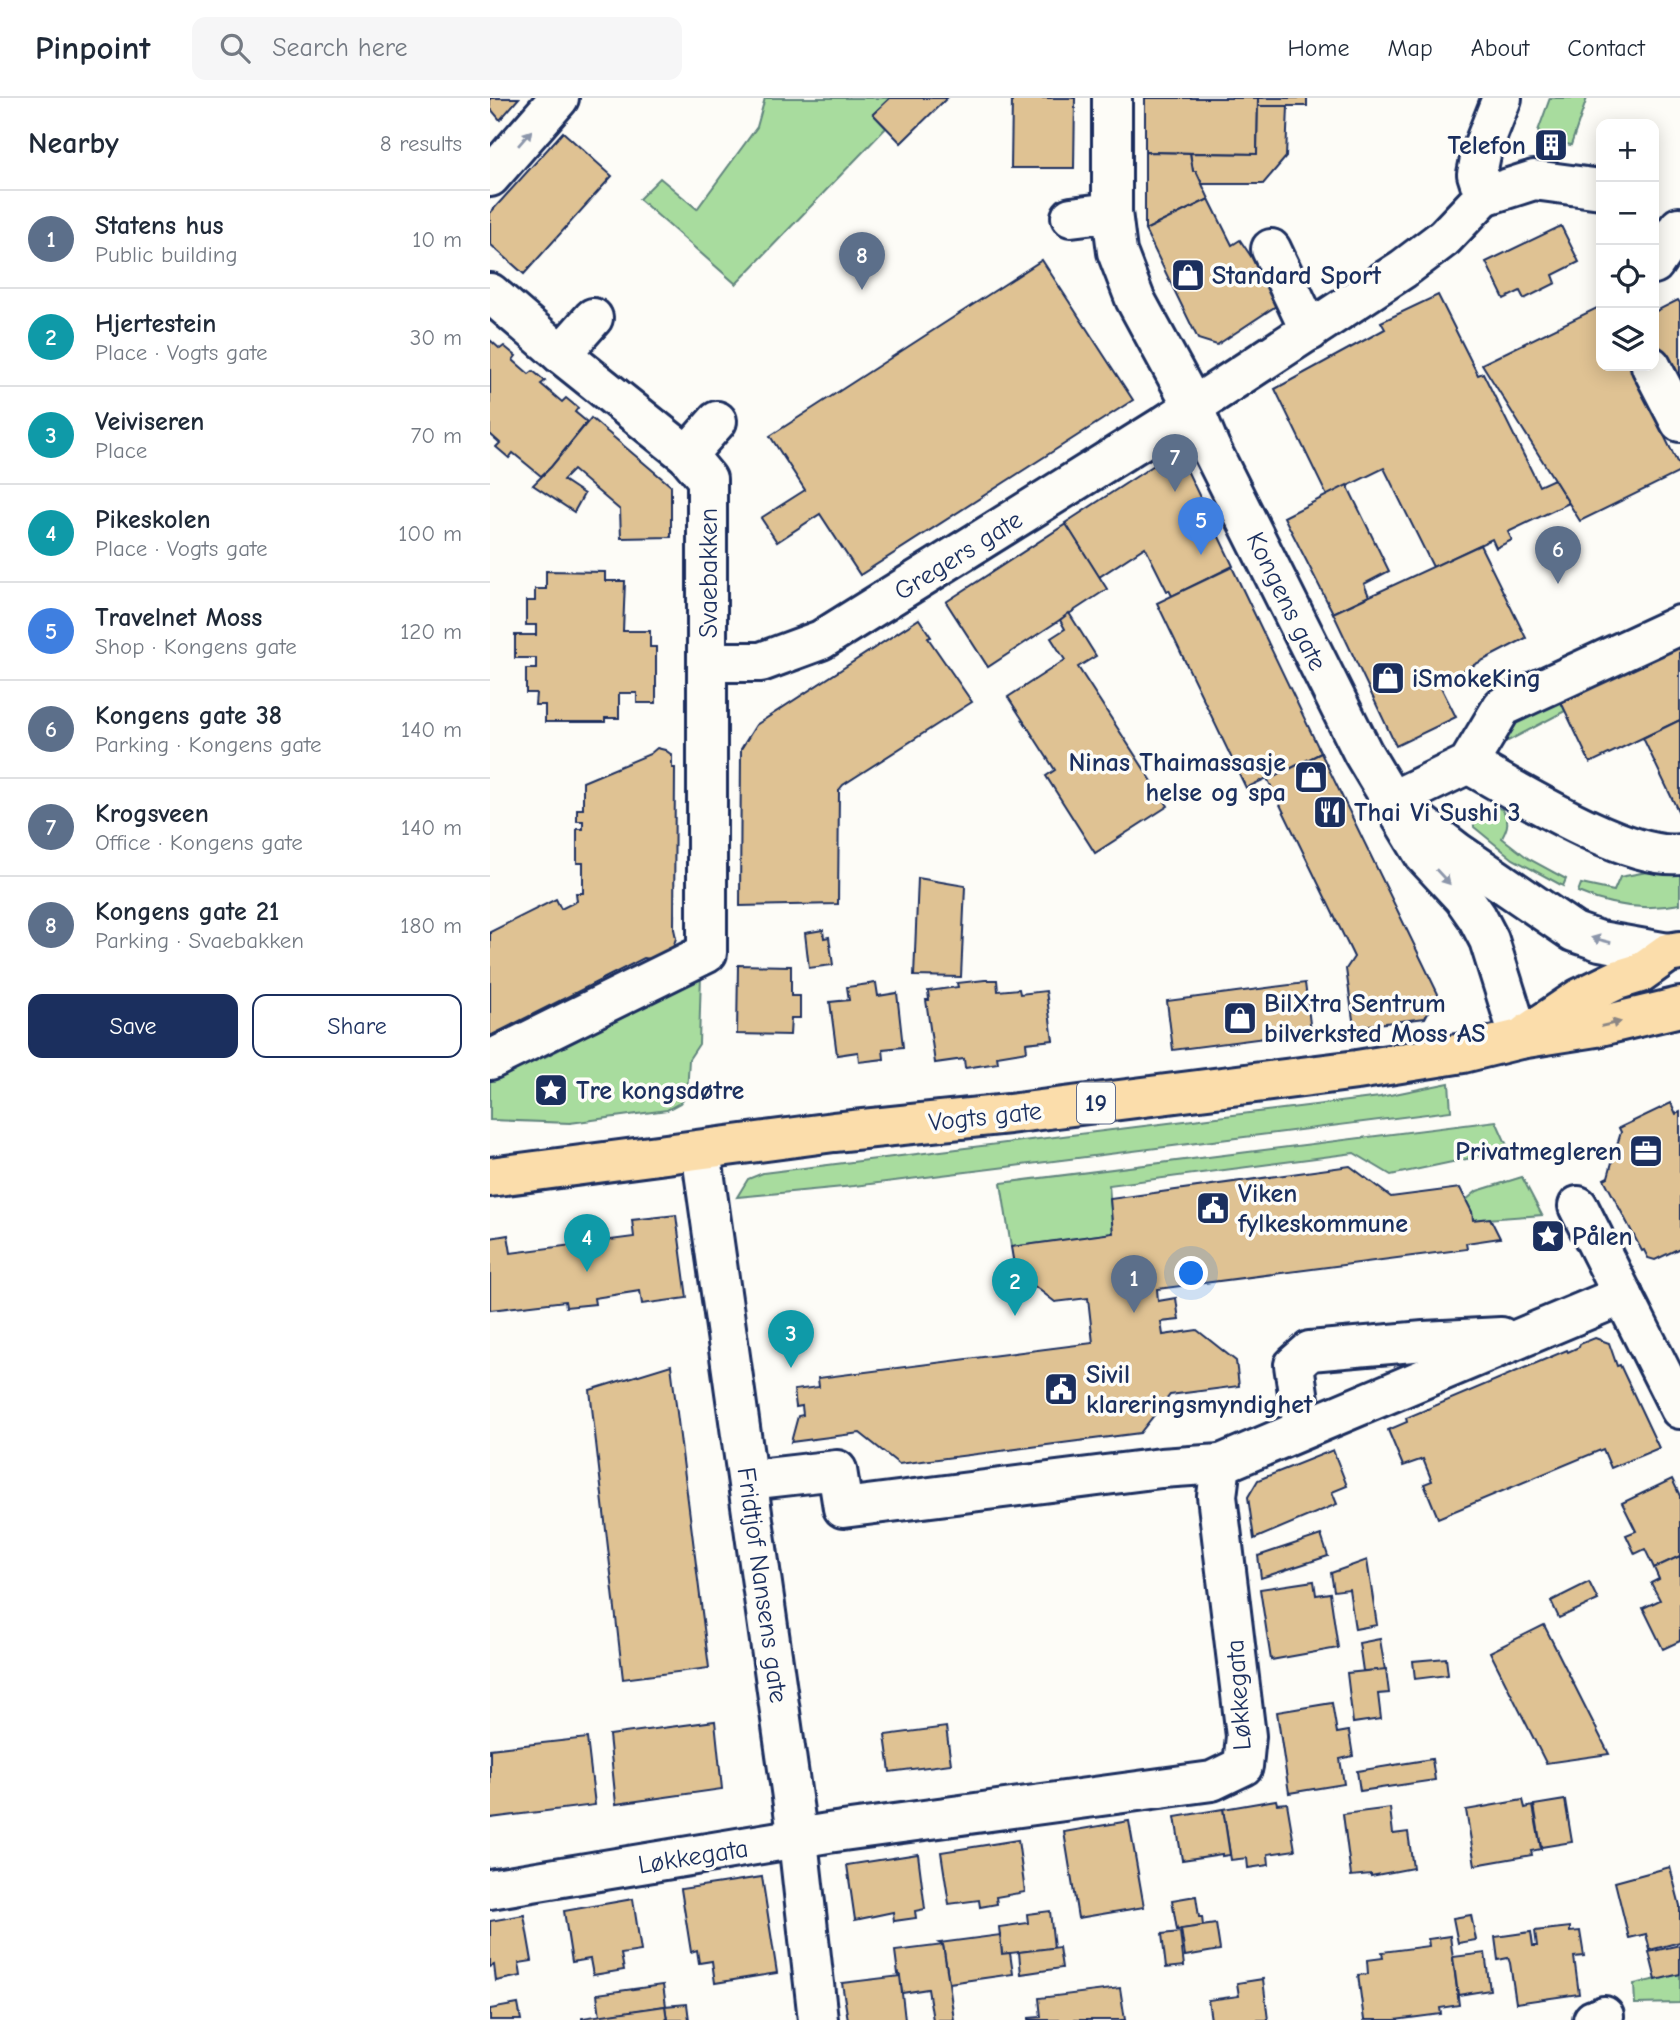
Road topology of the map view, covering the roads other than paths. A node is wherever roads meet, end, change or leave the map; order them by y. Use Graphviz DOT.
graph roads {
  1 [pos="559,98"];
  2 [pos="1112,98"];
  3 [pos="1502,98"];
  4 [pos="490,177"];
  5 [pos="1596,188"];
  6 [pos="1483,195"];
  7 [pos="1112,212"];
  8 [pos="1659,214"];
  9 [pos="1071,217"];
  10 [pos="1680,227"];
  11 [pos="1271,249"];
  12 [pos="1659,257"];
  13 [pos="490,293"];
  14 [pos="593,318"];
  15 [pos="1310,331"];
  16 [pos="561,354"];
  17 [pos="1654,371"];
  18 [pos="1193,406"];
  19 [pos="718,421"];
  20 [pos="1680,422"];
  21 [pos="687,455"];
  22 [pos="1680,625"];
  23 [pos="708,662"];
  24 [pos="1468,764"];
  25 [pos="1391,801"];
  26 [pos="1680,854"];
  27 [pos="1674,952"];
  28 [pos="1680,1007"];
  29 [pos="1520,1040"];
  30 [pos="490,1060"];
  31 [pos="701,1150"];
  32 [pos="490,1177"];
  33 [pos="1578,1206"];
  34 [pos="1623,1295"];
  35 [pos="1527,1336"];
  36 [pos="1680,1409"];
  37 [pos="1303,1428"];
  38 [pos="1221,1464"];
  39 [pos="748,1480"];
  40 [pos="798,1840"];
  41 [pos="490,1889"];
  42 [pos="818,2020"];
  4 -- 1 [label="street, one-way"];
  2 -- 7 [label="street, Kongens gate"];
  3 -- 6 [label="street"];
  5 -- 6 [label="street"];
  6 -- 15 [label="street, Gregers gate"];
  7 -- 9 [label="street"];
  7 -- 18 [label="street, Kongens gate"];
  8 -- 10 [label="street"];
  10 -- 12 [label="street"];
  11 -- 15 [label="street"];
  13 -- 16 [label="street, Svaebakken"];
  14 -- 16 [label="street"];
  15 -- 18 [label="street, Gregers gate"];
  16 -- 21 [label="street, Svaebakken"];
  17 -- 20 [label="street"];
  18 -- 23 [label="street, Gregers gate"];
  18 -- 25 [label="street, Kongens gate"];
  19 -- 21 [label="street"];
  21 -- 23 [label="street, Svaebakken"];
  22 -- 24 [label="street"];
  23 -- 30 [label="street, Svaebakken"];
  24 -- 25 [label="street"];
  24 -- 26 [label="street"];
  27 -- 25 [label="street, one-way"];
  25 -- 29 [label="street, Kongens gate, one-way"];
  27 -- 29 [label="highway, Vogts gate / 19"];
  29 -- 28 [label="highway, Vogts gate / 19, one-way"];
  29 -- 31 [label="highway, Vogts gate / 19"];
  31 -- 32 [label="highway, Vogts gate / 19"];
  31 -- 39 [label="street, Fridtjof Nansens gate"];
  33 -- 34 [label="street"];
  34 -- 35 [label="street"];
  34 -- 36 [label="street"];
  35 -- 37 [label="street"];
  35 -- 37 [label="street"];
  37 -- 38 [label="street"];
  38 -- 39 [label="street"];
  38 -- 40 [label="street, Løkkegata"];
  39 -- 40 [label="street, Fridtjof Nansens gate"];
  40 -- 41 [label="street, Løkkegata"];
  40 -- 42 [label="street, Fridtjof Nansens gate"];
}
